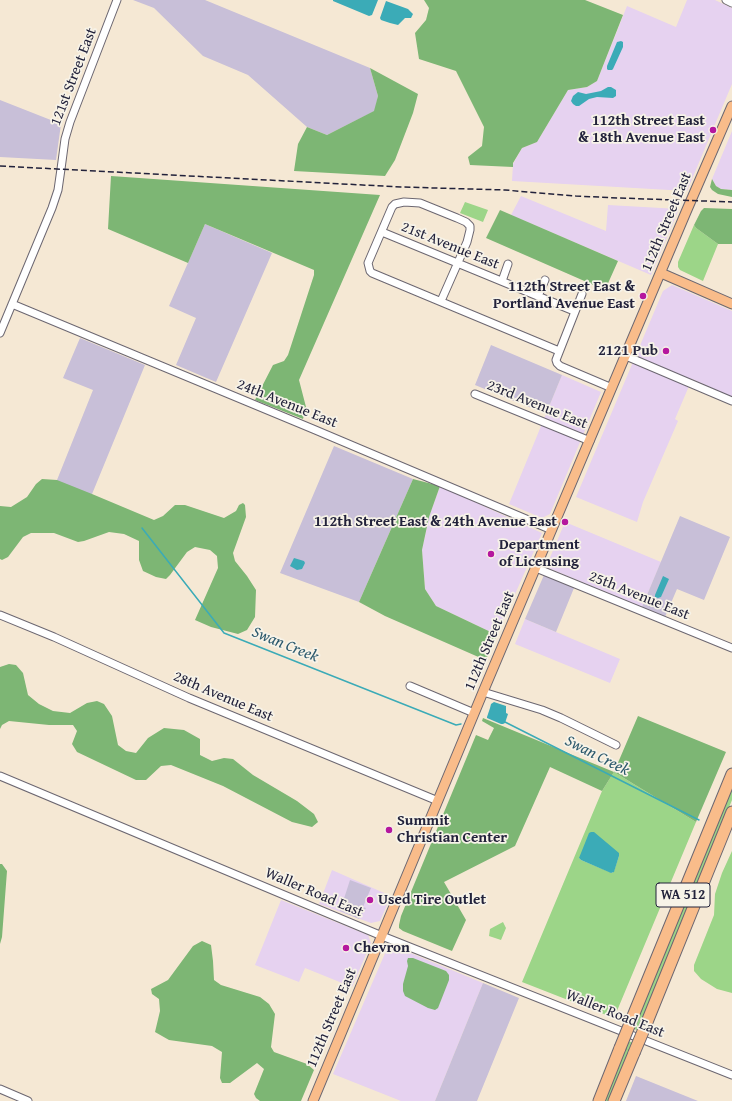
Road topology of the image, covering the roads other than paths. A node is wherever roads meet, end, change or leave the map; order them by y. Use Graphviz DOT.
graph roads {
  1 [pos="117,0"];
  2 [pos="726,0"];
  3 [pos="732,3"];
  4 [pos="732,106"];
  5 [pos="382,232"];
  6 [pos="458,263"];
  7 [pos="508,264"];
  8 [pos="661,273"];
  9 [pos="545,280"];
  10 [pos="502,281"];
  11 [pos="582,294"];
  12 [pos="538,296"];
  13 [pos="441,301"];
  14 [pos="12,304"];
  15 [pos="732,304"];
  16 [pos="574,312"];
  17 [pos="0,333"];
  18 [pos="559,351"];
  19 [pos="626,356"];
  20 [pos="612,388"];
  21 [pos="475,394"];
  22 [pos="732,402"];
  23 [pos="590,441"];
  24 [pos="552,530"];
  25 [pos="536,568"];
  26 [pos="0,615"];
  27 [pos="732,648"];
  28 [pos="410,686"];
  29 [pos="483,692"];
  30 [pos="474,713"];
  31 [pos="616,745"];
  32 [pos="732,774"];
  33 [pos="0,776"];
  34 [pos="438,801"];
  35 [pos="732,812"];
  36 [pos="382,936"];
  37 [pos="732,1075"];
  38 [pos="0,1089"];
  39 [pos="28,1101"];
  40 [pos="313,1101"];
  41 [pos="599,1101"];
  42 [pos="614,1101"];
  1 -- 14 [label="street, 121st Street East"];
  2 -- 3 [label="street"];
  4 -- 8 [label="main road, 112th Street East"];
  5 -- 6 [label="street, 21st Avenue East"];
  5 -- 6 [label="street"];
  5 -- 13 [label="street"];
  6 -- 10 [label="street, 21st Avenue East"];
  6 -- 13 [label="street"];
  7 -- 10 [label="street"];
  8 -- 15 [label="main road"];
  8 -- 19 [label="main road, 112th Street East"];
  9 -- 12 [label="street"];
  10 -- 12 [label="street, 21st Avenue East"];
  11 -- 16 [label="street"];
  12 -- 16 [label="street, 21st Avenue East"];
  13 -- 18 [label="street"];
  14 -- 17 [label="street, 121st Street East"];
  14 -- 24 [label="street, 24th Avenue East"];
  16 -- 18 [label="street"];
  18 -- 20 [label="street"];
  19 -- 20 [label="main road, 112th Street East"];
  19 -- 22 [label="street"];
  20 -- 23 [label="main road, 112th Street East"];
  21 -- 23 [label="street, 23rd Avenue East"];
  23 -- 24 [label="main road, 112th Street East"];
  24 -- 25 [label="main road, 112th Street East"];
  25 -- 27 [label="street, 25th Avenue East"];
  25 -- 29 [label="main road, 112th Street East"];
  26 -- 34 [label="street, 28th Avenue East"];
  28 -- 30 [label="street"];
  29 -- 30 [label="main road, 112th Street East"];
  29 -- 31 [label="street"];
  30 -- 34 [label="main road, 112th Street East"];
  32 -- 41 [label="highway, WA 512, bridge"];
  33 -- 36 [label="street, Waller Road East"];
  34 -- 36 [label="main road, 112th Street East"];
  35 -- 42 [label="highway, WA 512, bridge"];
  36 -- 37 [label="street, Waller Road East"];
  36 -- 40 [label="main road, 112th Street East"];
  38 -- 39 [label="street"];
}
